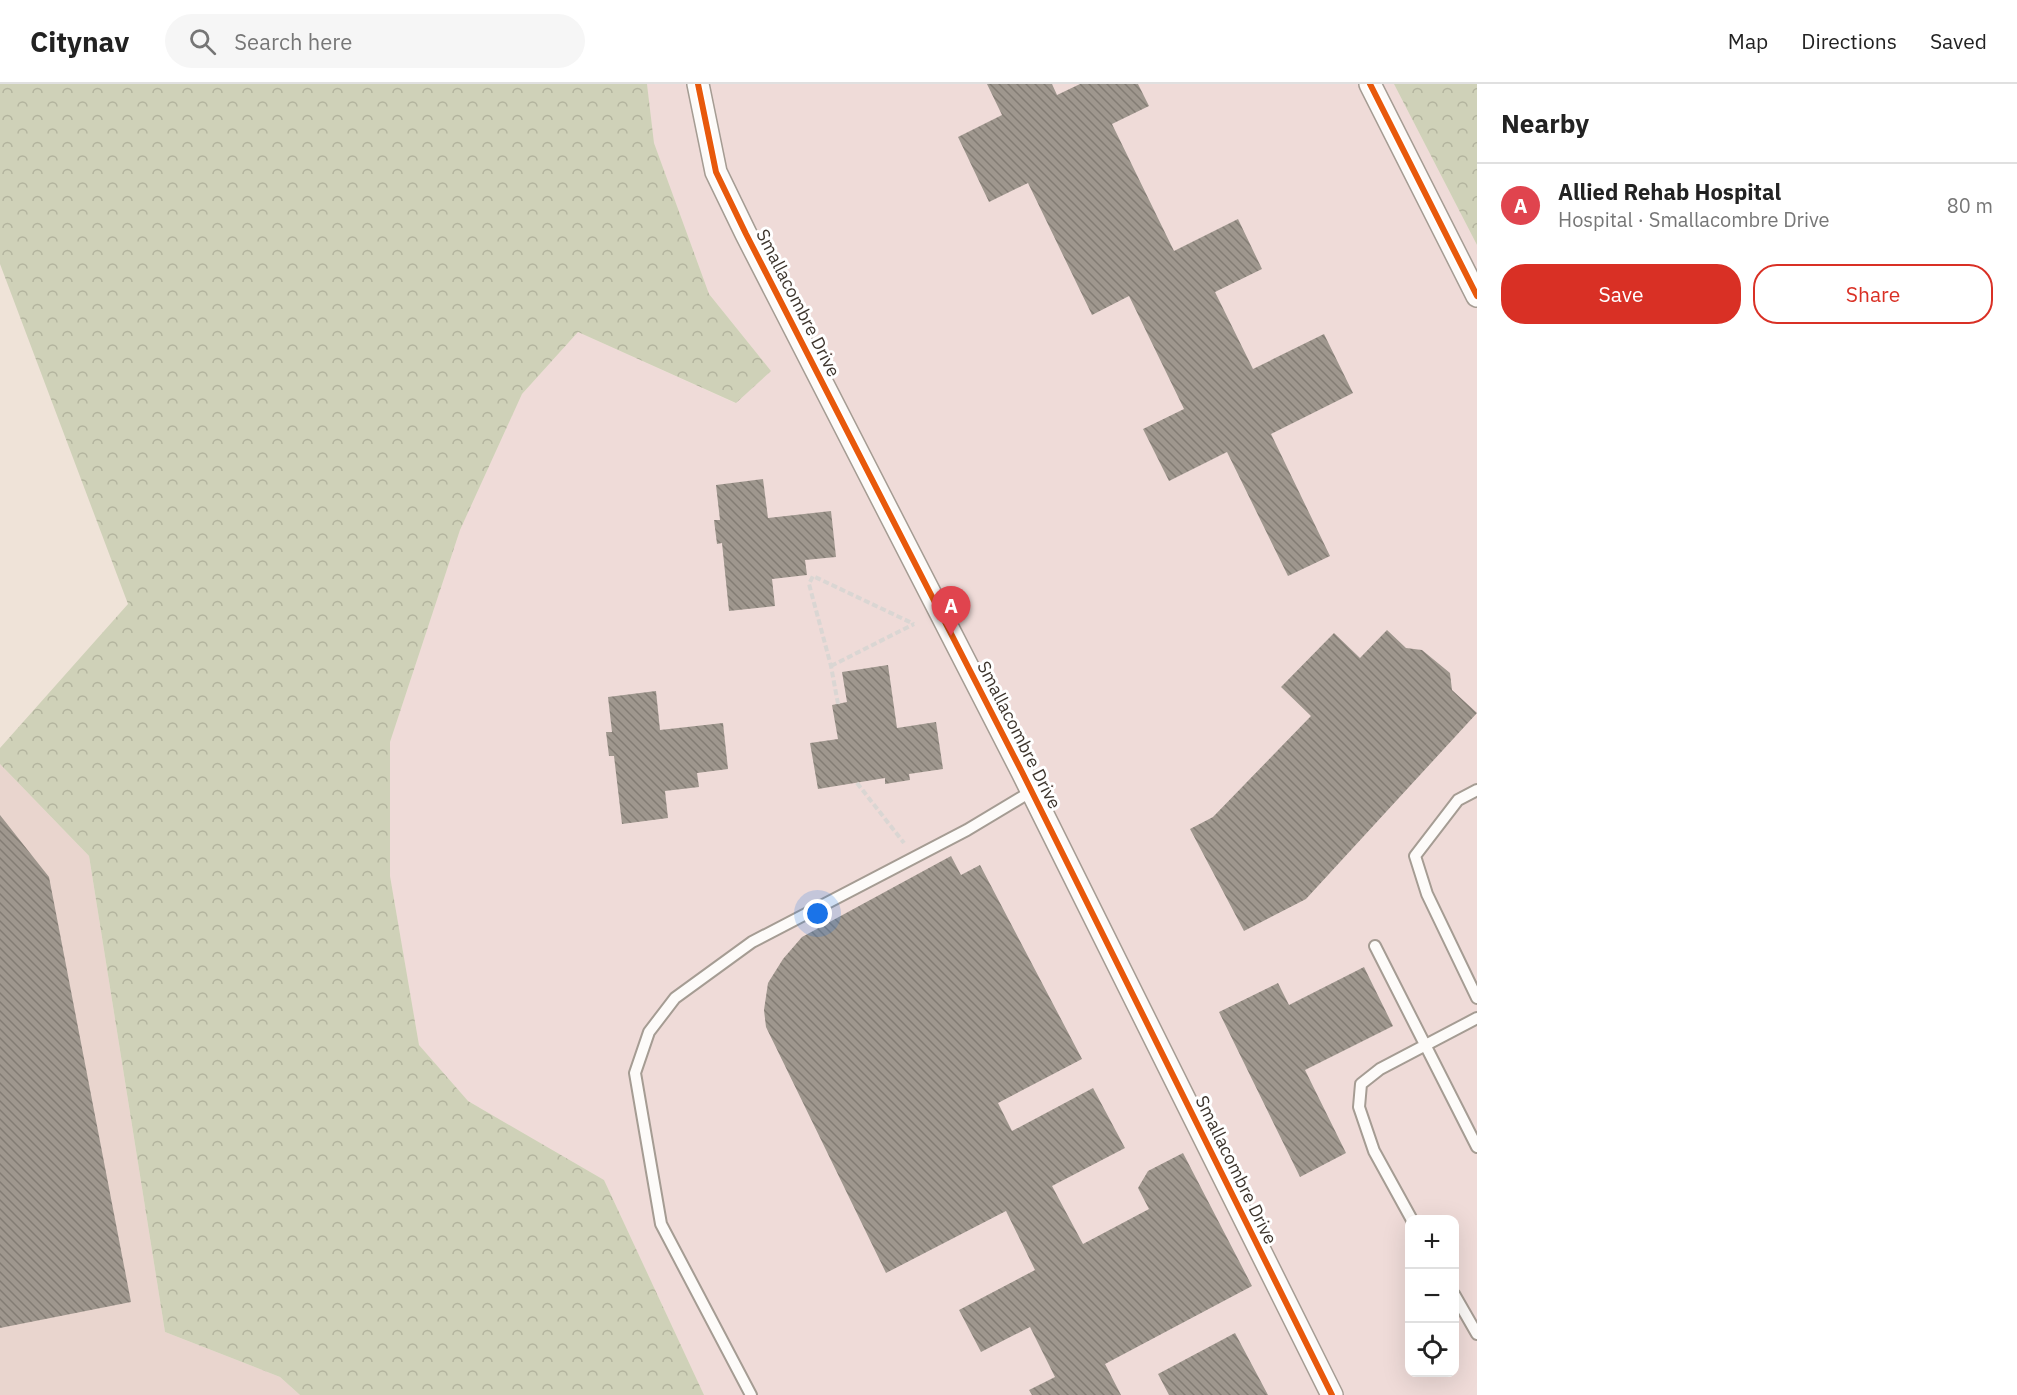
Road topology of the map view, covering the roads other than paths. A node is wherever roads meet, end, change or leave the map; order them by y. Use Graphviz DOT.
graph roads {
  1 [pos="698,84"];
  2 [pos="1370,84"];
  3 [pos="1477,296"];
  4 [pos="1477,790"];
  5 [pos="1036,800"];
  6 [pos="1375,946"];
  7 [pos="1477,998"];
  8 [pos="1477,1018"];
  9 [pos="1424,1046"];
  10 [pos="1477,1147"];
  11 [pos="1409,1215"];
  12 [pos="1459,1301"];
  13 [pos="1477,1334"];
  14 [pos="751,1395"];
  15 [pos="1332,1395"];
  1 -- 5 [label="street, Smallacombre Drive"];
  2 -- 3 [label="street"];
  4 -- 7 [label="lane"];
  5 -- 14 [label="lane"];
  5 -- 15 [label="street, Smallacombre Drive"];
  6 -- 9 [label="lane"];
  8 -- 9 [label="lane"];
  9 -- 10 [label="lane"];
  9 -- 11 [label="lane"];
  12 -- 13 [label="lane"];
}
